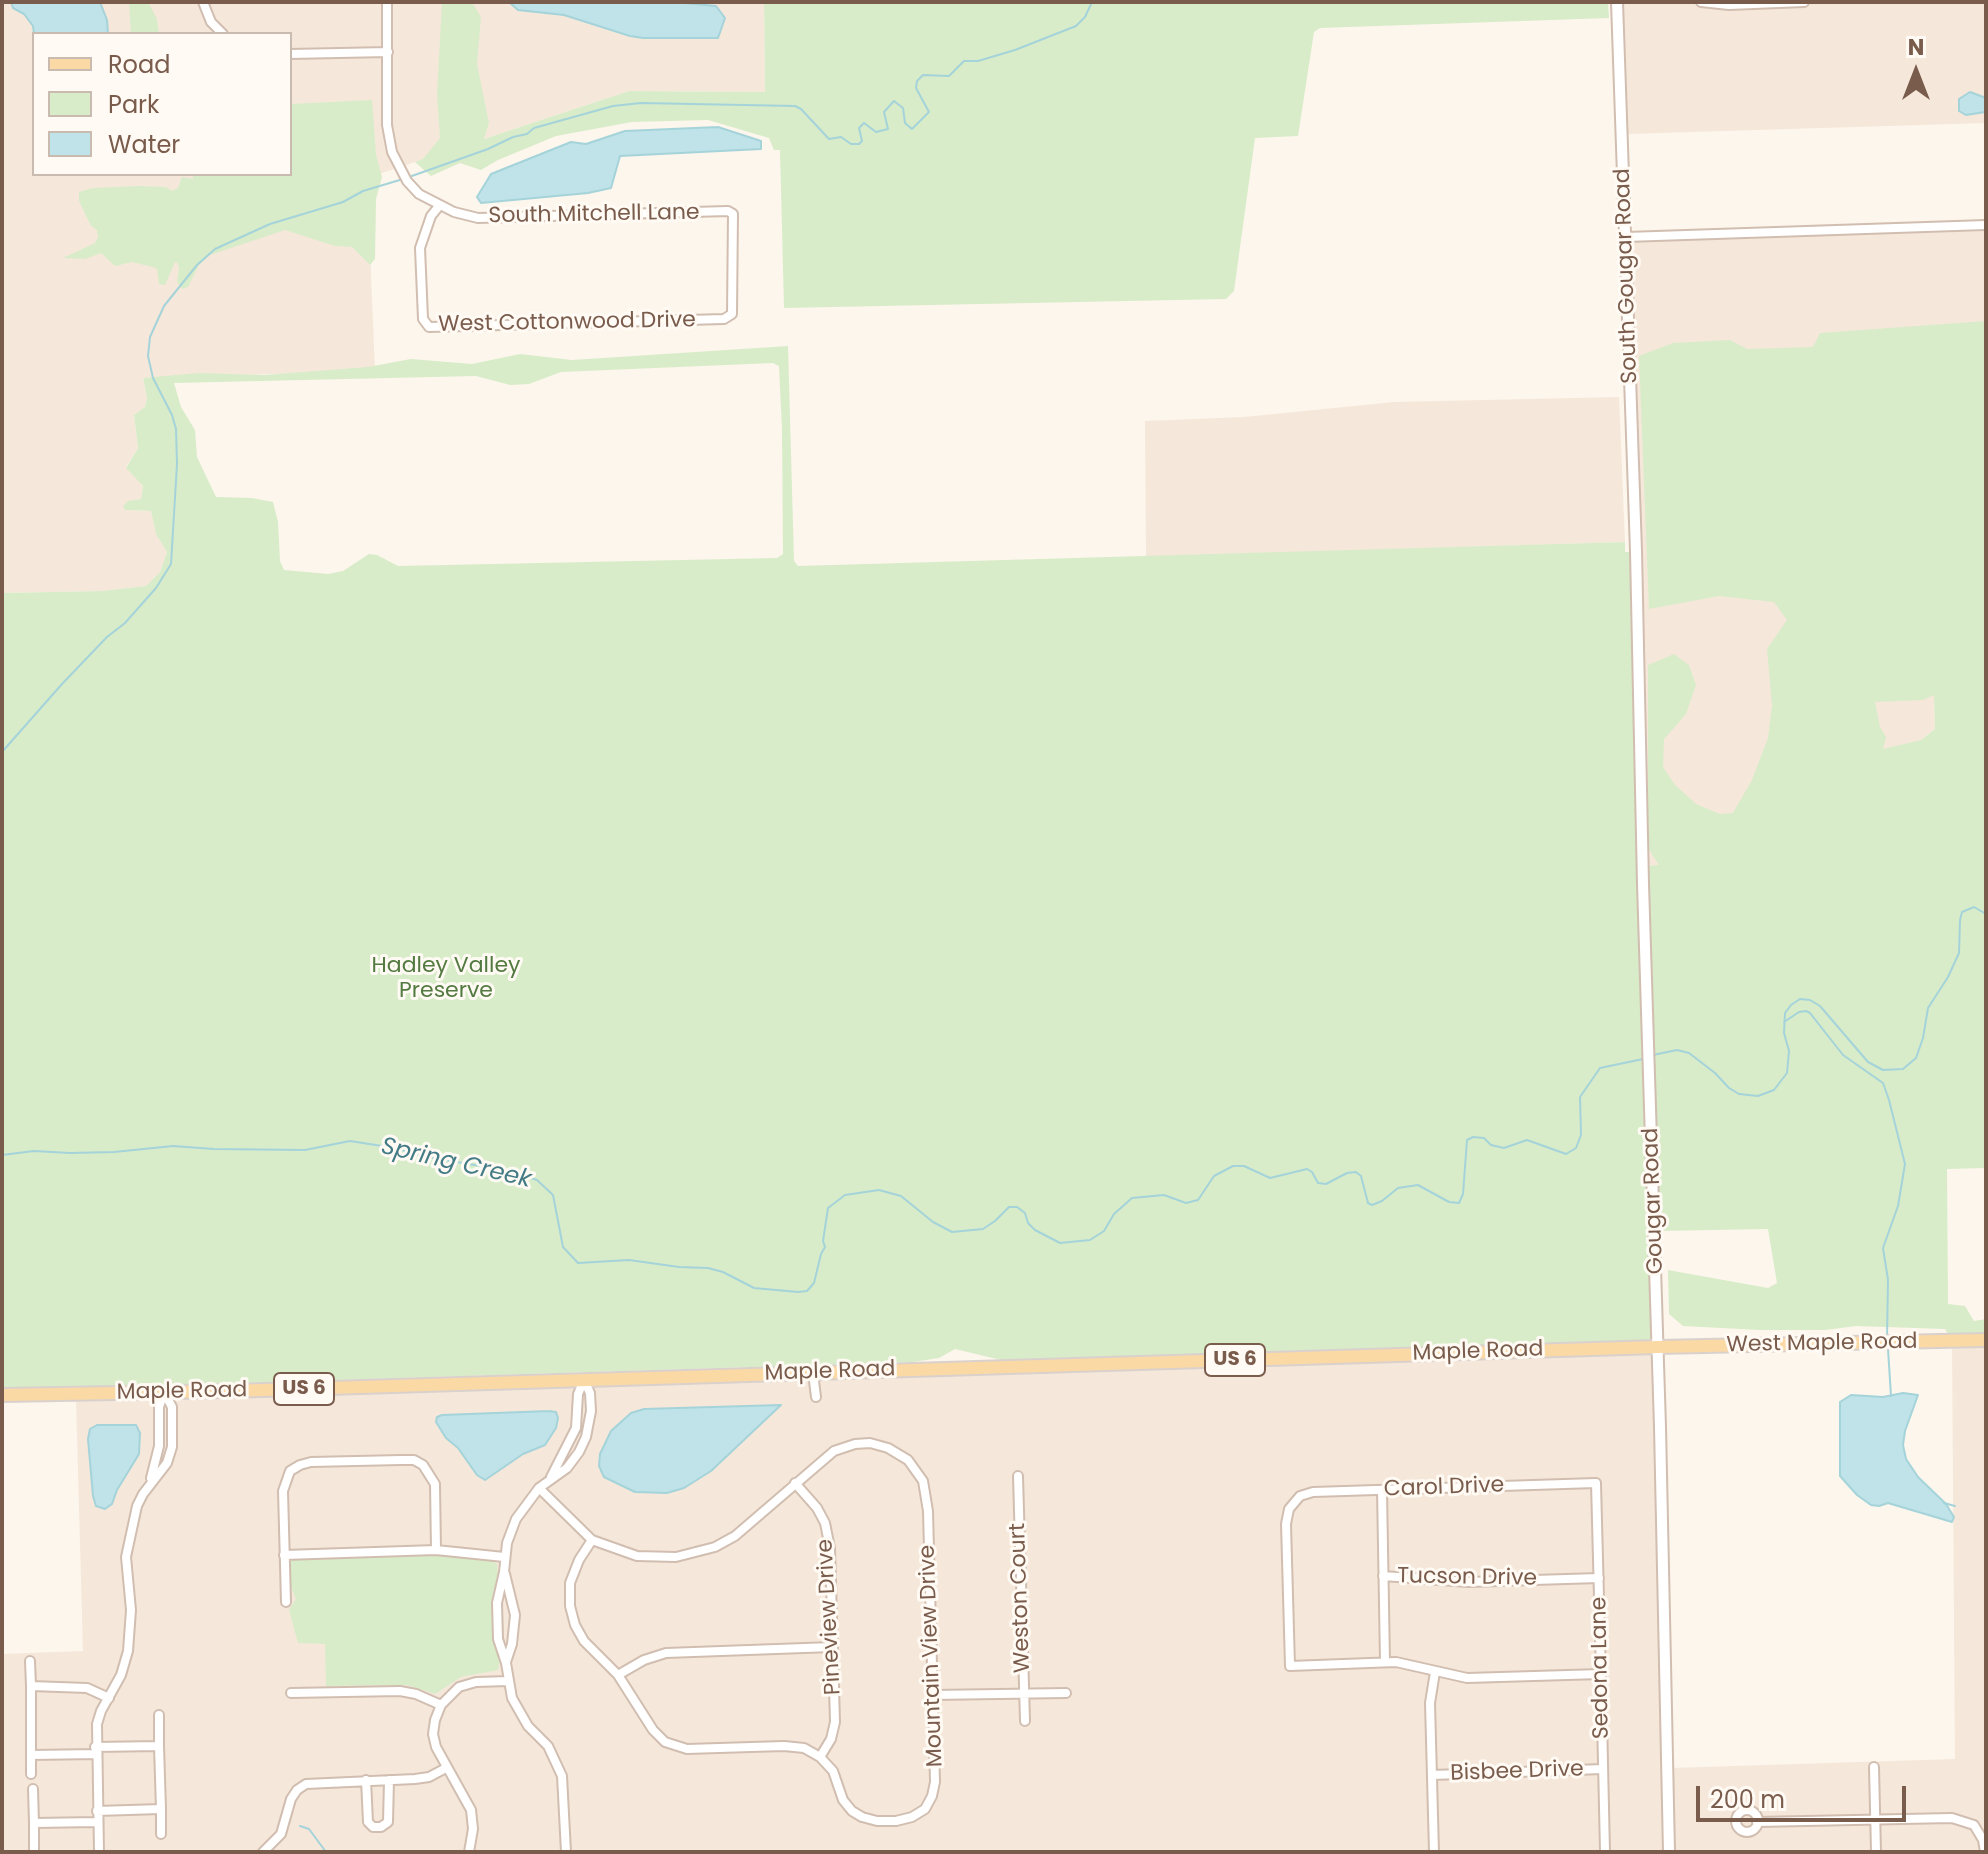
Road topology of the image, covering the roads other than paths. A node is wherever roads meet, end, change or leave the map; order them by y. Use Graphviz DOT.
graph roads {
  1 [pos="203,2"];
  2 [pos="387,2"];
  3 [pos="1617,2"];
  4 [pos="1701,2"];
  5 [pos="1804,2"];
  6 [pos="221,32"];
  7 [pos="388,52"];
  8 [pos="292,54"];
  9 [pos="439,206"];
  10 [pos="733,214"];
  11 [pos="1986,225"];
  12 [pos="1626,237"];
  13 [pos="1636,551"];
  14 [pos="1986,1340"];
  15 [pos="1658,1347"];
  16 [pos="813,1373"];
  17 [pos="584,1380"];
  18 [pos="164,1392"];
  19 [pos="2,1395"];
  20 [pos="816,1397"];
  21 [pos="1018,1476"];
  22 [pos="795,1483"];
  23 [pos="1596,1483"];
  24 [pos="539,1488"];
  25 [pos="1382,1490"];
  26 [pos="143,1494"];
  27 [pos="592,1540"];
  28 [pos="436,1550"];
  29 [pos="284,1555"];
  30 [pos="504,1557"];
  31 [pos="504,1572"];
  32 [pos="1383,1576"];
  33 [pos="1599,1578"];
  34 [pos="286,1602"];
  35 [pos="832,1647"];
  36 [pos="30,1661"];
  37 [pos="1385,1662"];
  38 [pos="506,1663"];
  39 [pos="1435,1672"];
  40 [pos="1601,1674"];
  41 [pos="618,1675"];
  42 [pos="508,1681"];
  43 [pos="31,1686"];
  44 [pos="291,1693"];
  45 [pos="1066,1693"];
  46 [pos="1024,1694"];
  47 [pos="932,1695"];
  48 [pos="109,1698"];
  49 [pos="441,1705"];
  50 [pos="159,1715"];
  51 [pos="1025,1721"];
  52 [pos="159,1746"];
  53 [pos="96,1750"];
  54 [pos="31,1755"];
  55 [pos="820,1757"];
  56 [pos="1874,1767"];
  57 [pos="446,1768"];
  58 [pos="1603,1769"];
  59 [pos="31,1774"];
  60 [pos="1432,1775"];
  61 [pos="366,1780"];
  62 [pos="389,1780"];
  63 [pos="33,1789"];
  64 [pos="161,1809"];
  65 [pos="97,1811"];
  66 [pos="1875,1818"];
  67 [pos="97,1822"];
  68 [pos="1757,1822"];
  69 [pos="34,1823"];
  70 [pos="161,1834"];
  71 [pos="34,1852"];
  72 [pos="99,1852"];
  73 [pos="265,1852"];
  74 [pos="469,1852"];
  75 [pos="566,1852"];
  76 [pos="1434,1852"];
  77 [pos="1605,1852"];
  78 [pos="1669,1852"];
  79 [pos="1876,1852"];
  80 [pos="1985,1852"];
  1 -- 6 [label="street"];
  2 -- 7 [label="street, South Mitchell Lane"];
  3 -- 12 [label="street, South Gougar Road"];
  4 -- 5 [label="street"];
  7 -- 8 [label="street"];
  7 -- 9 [label="street, South Mitchell Lane"];
  9 -- 10 [label="street, South Mitchell Lane"];
  9 -- 10 [label="street, West Cottonwood Drive"];
  11 -- 12 [label="street"];
  12 -- 13 [label="street, South Gougar Road"];
  13 -- 15 [label="street, Gougar Road"];
  14 -- 15 [label="main road, West Maple Road / US 6"];
  15 -- 16 [label="main road, Maple Road / US 6"];
  15 -- 78 [label="street, Gougar Road"];
  16 -- 17 [label="main road, Maple Road / US 6"];
  16 -- 20 [label="street"];
  17 -- 18 [label="main road, Maple Road / US 6"];
  17 -- 24 [label="street"];
  18 -- 19 [label="main road, Maple Road / US 6"];
  18 -- 26 [label="street"];
  18 -- 26 [label="street"];
  21 -- 46 [label="street, Weston Court"];
  22 -- 27 [label="street"];
  22 -- 35 [label="street, Pineview Drive"];
  22 -- 47 [label="street, Mountain View Drive"];
  23 -- 25 [label="street, Carol Drive"];
  23 -- 33 [label="street, Sedona Lane"];
  24 -- 27 [label="street"];
  24 -- 30 [label="street"];
  25 -- 32 [label="street"];
  25 -- 37 [label="street, Carol Drive"];
  26 -- 48 [label="street"];
  27 -- 41 [label="street"];
  28 -- 29 [label="street"];
  28 -- 29 [label="street"];
  28 -- 30 [label="street"];
  29 -- 34 [label="street"];
  30 -- 31 [label="street"];
  31 -- 38 [label="street"];
  31 -- 38 [label="street"];
  32 -- 33 [label="street, Tucson Drive"];
  32 -- 37 [label="street"];
  33 -- 40 [label="street, Sedona Lane"];
  35 -- 41 [label="street"];
  35 -- 55 [label="street, Pineview Drive"];
  36 -- 43 [label="street"];
  37 -- 39 [label="street"];
  38 -- 42 [label="street"];
  39 -- 40 [label="street"];
  39 -- 60 [label="street"];
  40 -- 58 [label="street, Sedona Lane"];
  41 -- 55 [label="street"];
  42 -- 49 [label="street"];
  42 -- 75 [label="street"];
  43 -- 48 [label="street"];
  43 -- 54 [label="street"];
  44 -- 49 [label="street"];
  45 -- 46 [label="street"];
  46 -- 47 [label="street"];
  46 -- 51 [label="street, Weston Court"];
  47 -- 55 [label="street, Mountain View Drive"];
  48 -- 53 [label="street"];
  49 -- 57 [label="street"];
  50 -- 52 [label="street"];
  52 -- 53 [label="street"];
  52 -- 64 [label="street"];
  53 -- 54 [label="street"];
  53 -- 65 [label="street"];
  54 -- 59 [label="street"];
  56 -- 66 [label="street"];
  57 -- 62 [label="street"];
  57 -- 74 [label="street"];
  58 -- 60 [label="street, Bisbee Drive"];
  58 -- 77 [label="street, Sedona Lane"];
  60 -- 76 [label="street"];
  61 -- 62 [label="street"];
  61 -- 62 [label="street"];
  61 -- 73 [label="street"];
  63 -- 69 [label="street"];
  64 -- 65 [label="street"];
  64 -- 70 [label="street"];
  65 -- 67 [label="street"];
  66 -- 68 [label="street"];
  66 -- 79 [label="street"];
  66 -- 80 [label="street"];
  67 -- 69 [label="street"];
  67 -- 72 [label="street"];
  69 -- 71 [label="street"];
}
